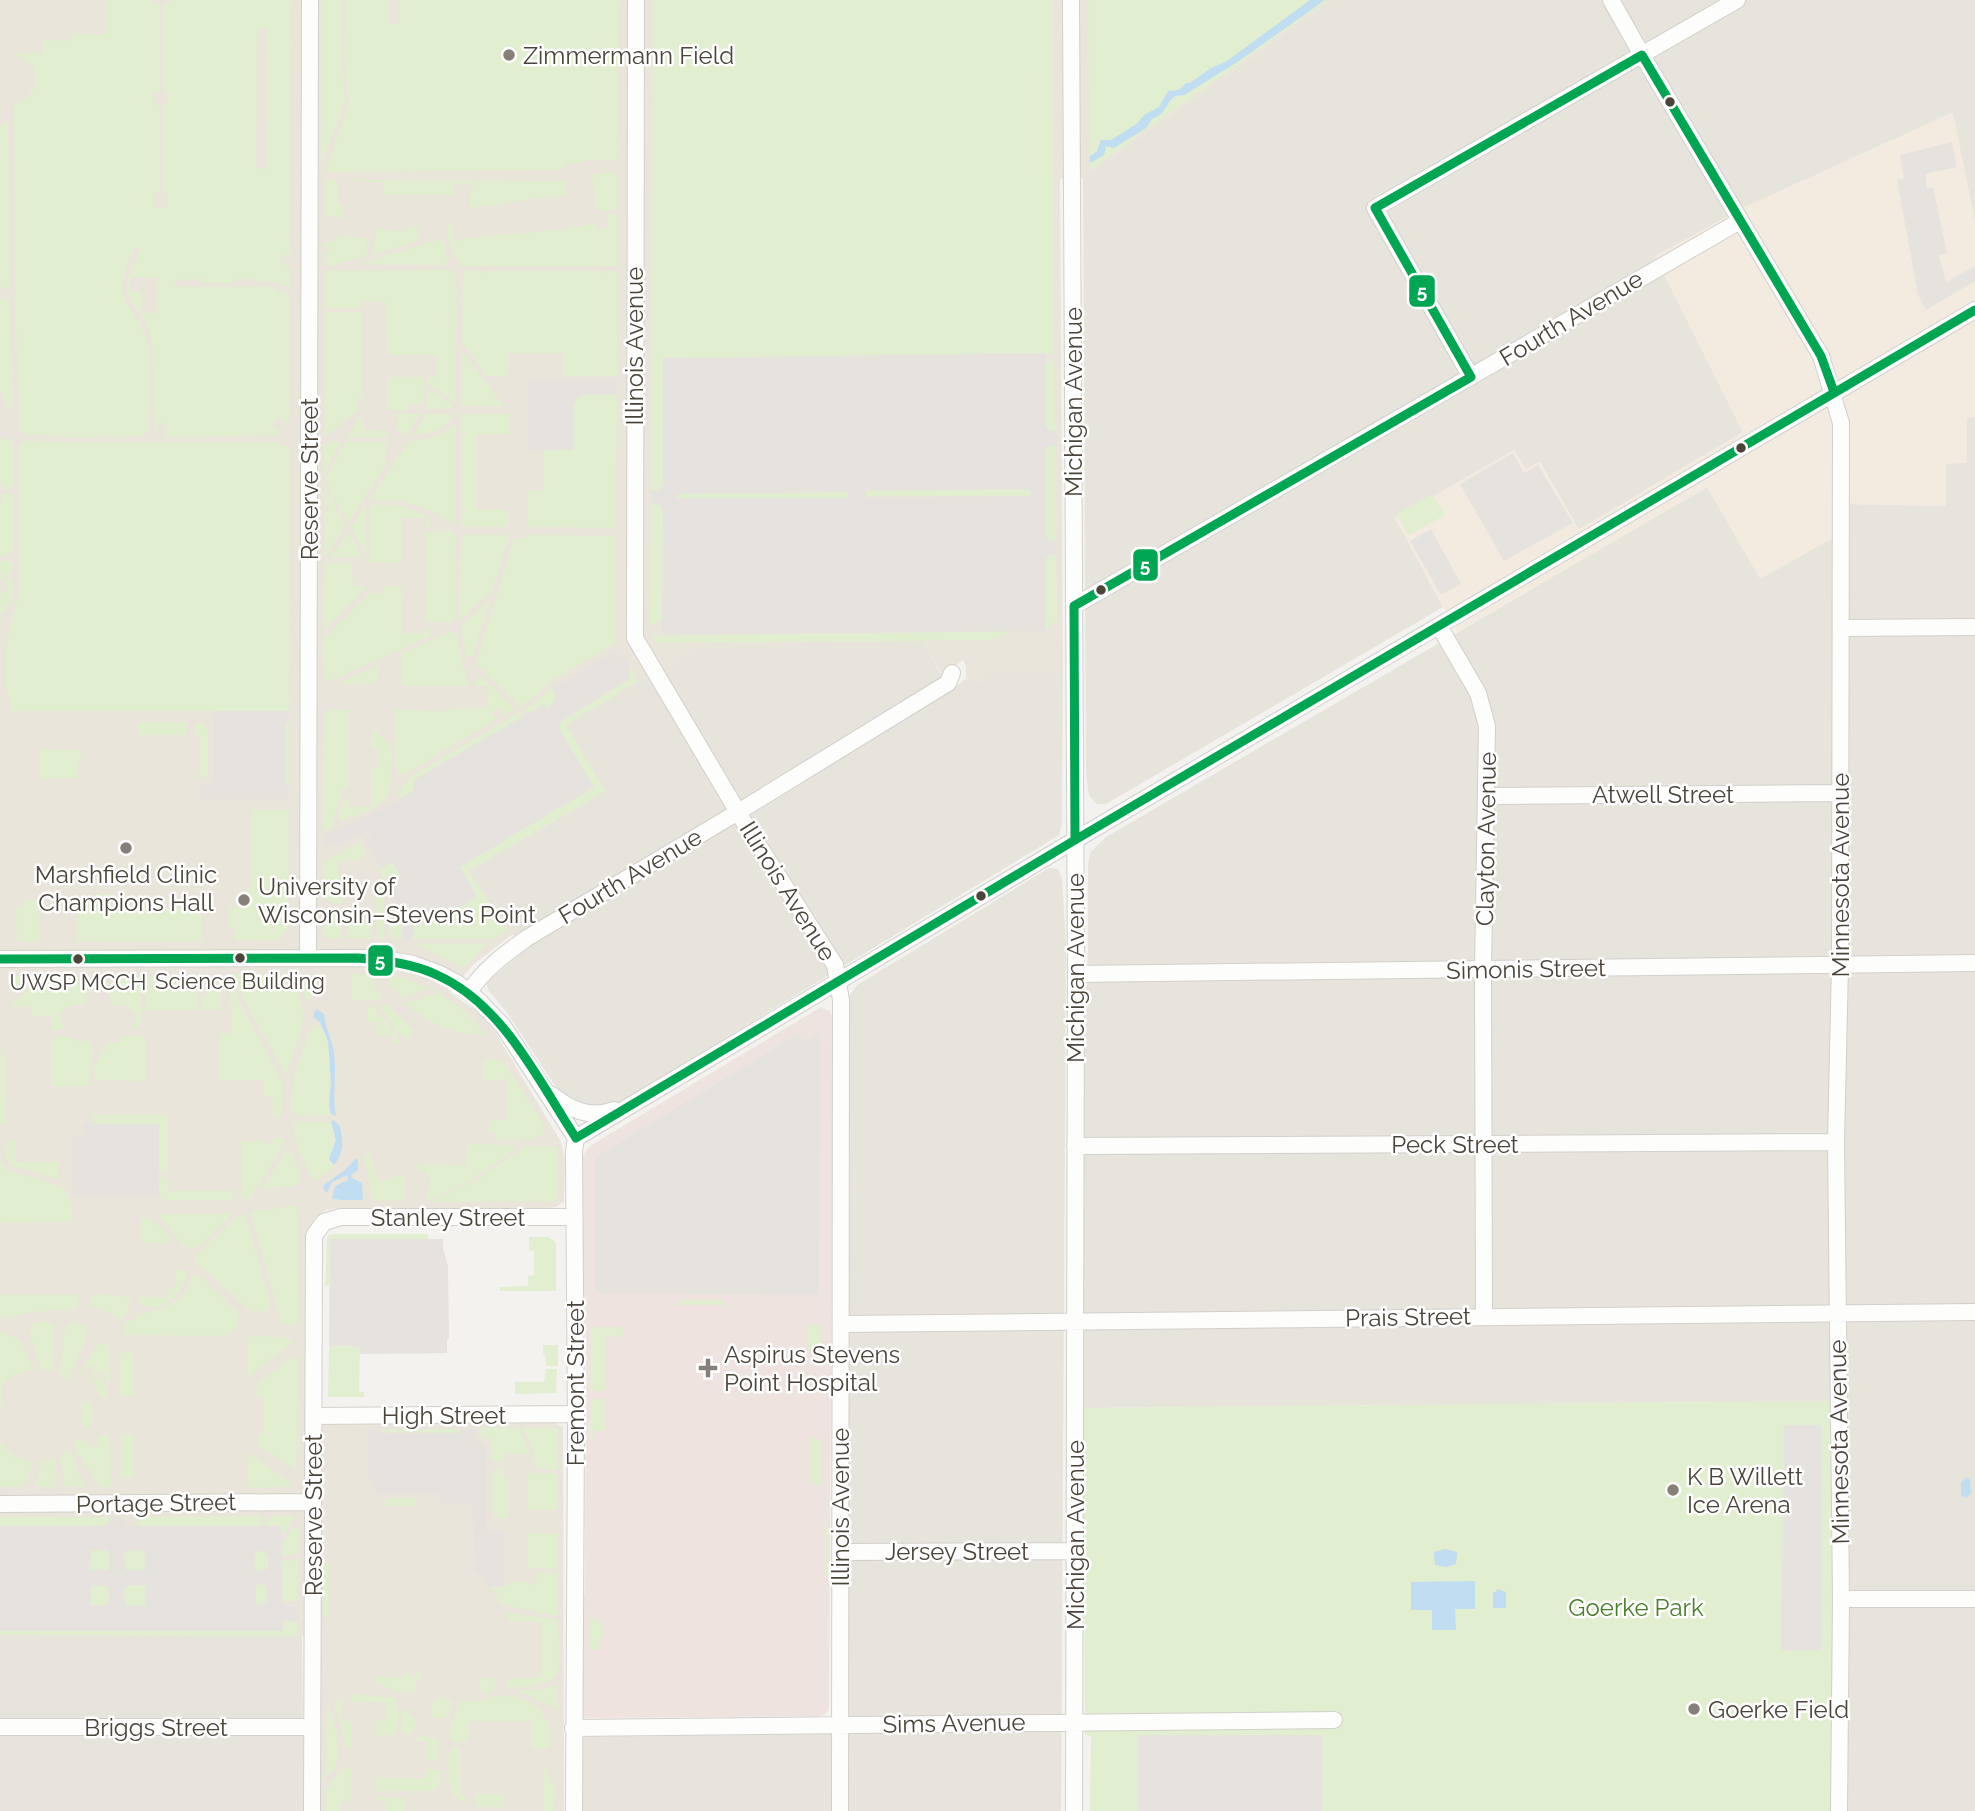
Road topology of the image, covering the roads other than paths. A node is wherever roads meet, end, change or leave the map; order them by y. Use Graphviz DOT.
graph roads {
  1 [pos="310,0"];
  2 [pos="636,0"];
  3 [pos="1071,0"];
  4 [pos="1611,0"];
  5 [pos="1737,0"];
  6 [pos="1642,55"];
  7 [pos="1740,220"];
  8 [pos="1975,310"];
  9 [pos="1471,377"];
  10 [pos="1834,392"];
  11 [pos="1074,606"];
  12 [pos="1439,626"];
  13 [pos="1975,627"];
  14 [pos="1841,628"];
  15 [pos="952,673"];
  16 [pos="1839,793"];
  17 [pos="1488,796"];
  18 [pos="738,812"];
  19 [pos="1075,840"];
  20 [pos="308,958"];
  21 [pos="0,959"];
  22 [pos="1975,963"];
  23 [pos="1840,965"];
  24 [pos="1483,970"];
  25 [pos="1076,974"];
  26 [pos="838,981"];
  27 [pos="468,992"];
  28 [pos="541,1087"];
  29 [pos="639,1101"];
  30 [pos="576,1138"];
  31 [pos="1836,1142"];
  32 [pos="1485,1144"];
  33 [pos="1075,1146"];
  34 [pos="574,1217"];
  35 [pos="324,1222"];
  36 [pos="1975,1312"];
  37 [pos="1838,1314"];
  38 [pos="1483,1317"];
  39 [pos="1076,1321"];
  40 [pos="841,1324"];
  41 [pos="574,1414"];
  42 [pos="313,1416"];
  43 [pos="313,1502"];
  44 [pos="0,1504"];
  45 [pos="1074,1551"];
  46 [pos="840,1552"];
  47 [pos="1841,1599"];
  48 [pos="1975,1600"];
  49 [pos="1334,1720"];
  50 [pos="1074,1722"];
  51 [pos="840,1725"];
  52 [pos="0,1727"];
  53 [pos="312,1727"];
  54 [pos="573,1728"];
  55 [pos="312,1811"];
  56 [pos="574,1811"];
  57 [pos="840,1811"];
  58 [pos="1074,1811"];
  59 [pos="1839,1811"];
  1 -- 20 [label="street, Reserve Street"];
  2 -- 18 [label="street, Illinois Avenue"];
  3 -- 11 [label="street, Michigan Avenue"];
  4 -- 6 [label="street, Minnesota Avenue"];
  5 -- 6 [label="street"];
  6 -- 7 [label="street, Minnesota Avenue"];
  6 -- 9 [label="street"];
  7 -- 9 [label="street, Fourth Avenue"];
  7 -- 10 [label="street, Minnesota Avenue"];
  8 -- 10 [label="street"];
  9 -- 11 [label="street, Fourth Avenue"];
  10 -- 12 [label="street"];
  10 -- 14 [label="street, Minnesota Avenue"];
  11 -- 19 [label="street, Michigan Avenue"];
  12 -- 17 [label="street, Clayton Avenue"];
  12 -- 19 [label="street"];
  13 -- 14 [label="street"];
  14 -- 16 [label="street, Minnesota Avenue"];
  15 -- 18 [label="street, Fourth Avenue"];
  16 -- 17 [label="street, Atwell Street"];
  16 -- 23 [label="street, Minnesota Avenue"];
  17 -- 24 [label="street, Clayton Avenue"];
  18 -- 26 [label="street, Illinois Avenue"];
  18 -- 27 [label="street, Fourth Avenue"];
  19 -- 25 [label="street, Michigan Avenue"];
  19 -- 26 [label="street"];
  20 -- 21 [label="street"];
  20 -- 27 [label="street"];
  22 -- 23 [label="street, Simonis Street"];
  23 -- 24 [label="street, Simonis Street"];
  23 -- 31 [label="street, Minnesota Avenue"];
  24 -- 25 [label="street, Simonis Street"];
  24 -- 32 [label="street, Clayton Avenue"];
  25 -- 33 [label="street, Michigan Avenue"];
  26 -- 29 [label="street"];
  26 -- 40 [label="street, Illinois Avenue"];
  27 -- 28 [label="street"];
  28 -- 29 [label="street"];
  28 -- 30 [label="street"];
  29 -- 30 [label="street"];
  30 -- 34 [label="street, Fremont Street"];
  31 -- 32 [label="street, Peck Street"];
  31 -- 37 [label="street, Minnesota Avenue"];
  32 -- 33 [label="street, Peck Street"];
  32 -- 38 [label="street, Clayton Avenue"];
  33 -- 39 [label="street, Michigan Avenue"];
  34 -- 35 [label="street, Stanley Street"];
  34 -- 41 [label="street, Fremont Street"];
  35 -- 42 [label="street, Reserve Street"];
  36 -- 37 [label="street, Prais Street"];
  37 -- 38 [label="street, Prais Street"];
  37 -- 47 [label="street, Minnesota Avenue"];
  38 -- 39 [label="street, Prais Street"];
  39 -- 40 [label="street, Prais Street"];
  39 -- 45 [label="street, Michigan Avenue"];
  40 -- 46 [label="street, Illinois Avenue"];
  41 -- 42 [label="street, High Street"];
  41 -- 54 [label="street, Fremont Street"];
  42 -- 43 [label="street, Reserve Street"];
  43 -- 44 [label="street, Portage Street"];
  43 -- 53 [label="street, Reserve Street"];
  45 -- 46 [label="street, Jersey Street"];
  45 -- 50 [label="street, Michigan Avenue"];
  46 -- 51 [label="street, Illinois Avenue"];
  47 -- 48 [label="street"];
  47 -- 59 [label="street, Minnesota Avenue"];
  49 -- 50 [label="street, Sims Avenue"];
  50 -- 51 [label="street, Sims Avenue"];
  50 -- 58 [label="street, Michigan Avenue"];
  51 -- 54 [label="street, Sims Avenue"];
  51 -- 57 [label="street, Illinois Avenue"];
  52 -- 53 [label="street, Briggs Street"];
  53 -- 55 [label="street, Reserve Street"];
  54 -- 56 [label="street, Fremont Street"];
}
